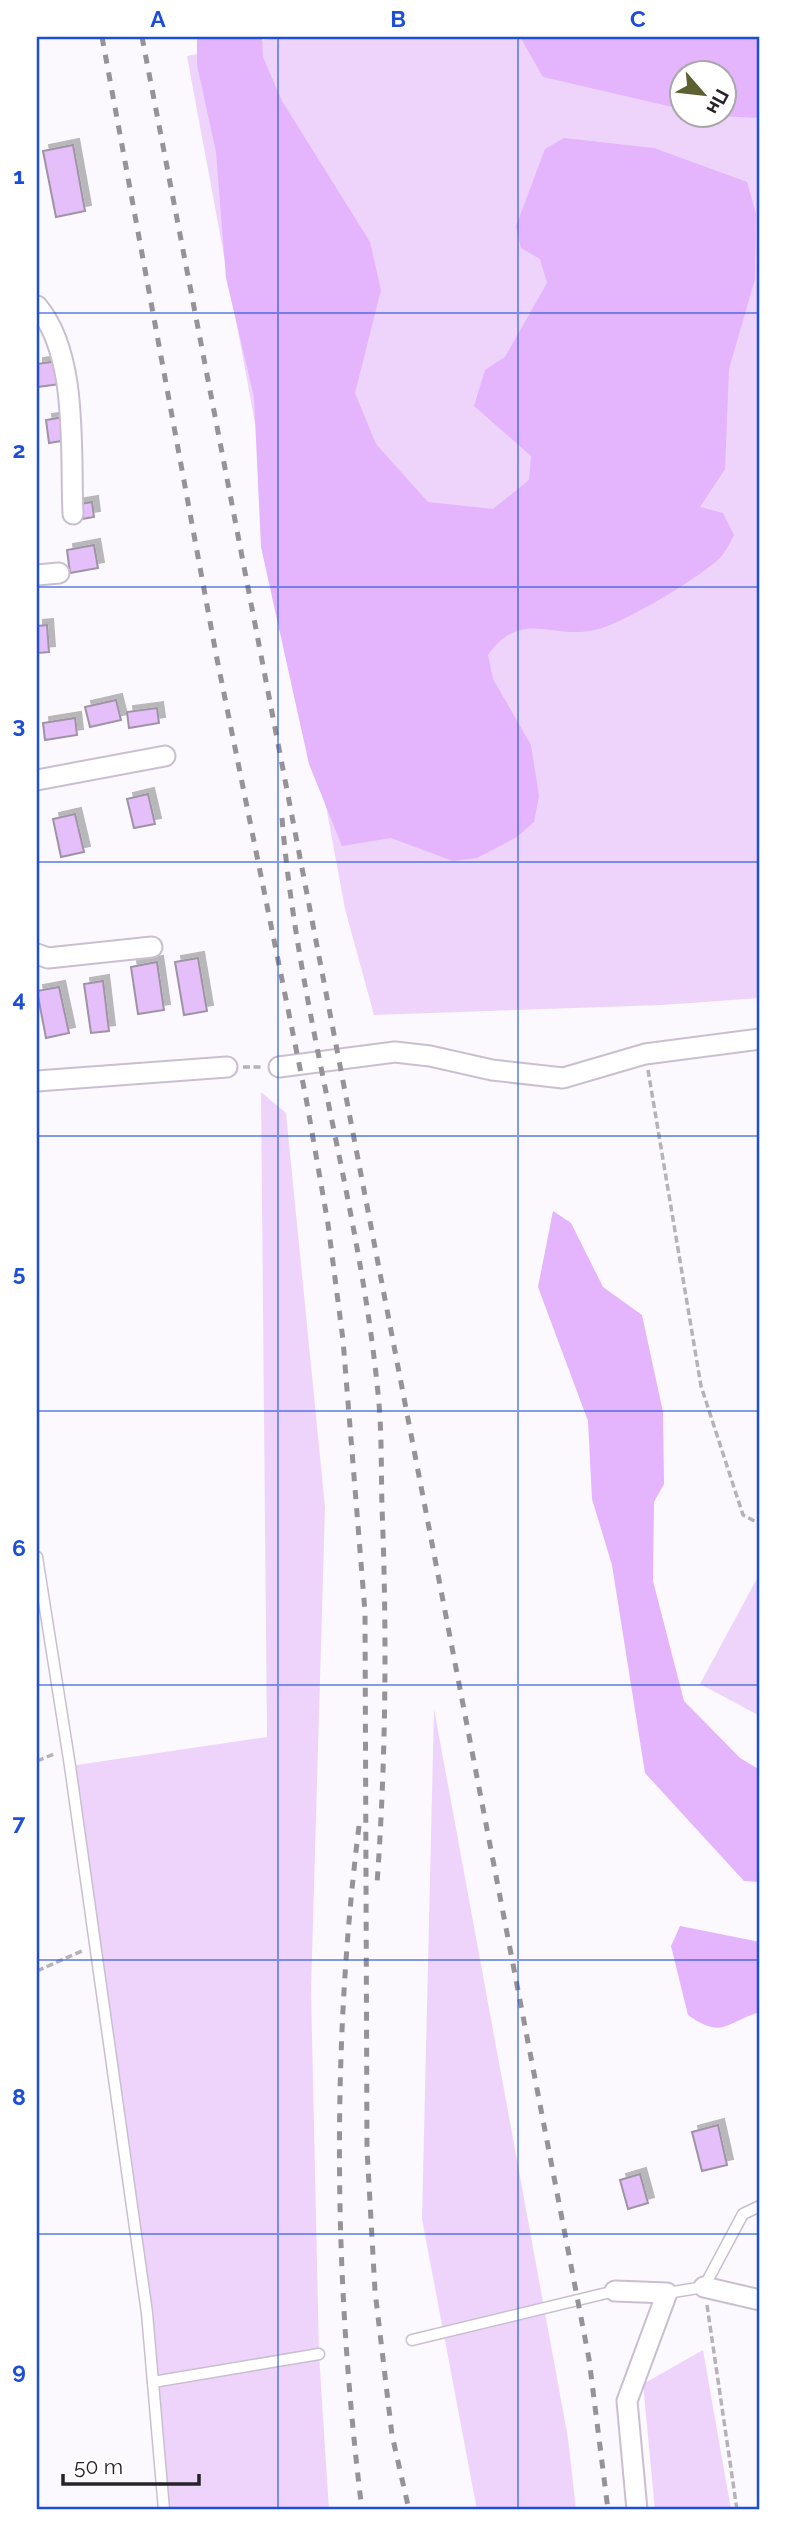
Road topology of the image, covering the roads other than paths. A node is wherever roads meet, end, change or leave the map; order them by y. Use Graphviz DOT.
graph roads {
  1 [pos="37,306"];
  2 [pos="73,514"];
  3 [pos="59,573"];
  4 [pos="37,575"];
  5 [pos="165,756"];
  6 [pos="37,780"];
  7 [pos="152,947"];
  8 [pos="37,954"];
  9 [pos="760,1039"];
  10 [pos="228,1067"];
  11 [pos="279,1067"];
  12 [pos="37,1080"];
  13 [pos="37,1557"];
  14 [pos="760,2206"];
  15 [pos="704,2287"];
  16 [pos="615,2291"];
  17 [pos="667,2293"];
  18 [pos="760,2300"];
  19 [pos="412,2340"];
  20 [pos="319,2354"];
  21 [pos="153,2382"];
  22 [pos="164,2510"];
  23 [pos="637,2510"];
  1 -- 2 [label="street"];
  3 -- 4 [label="street"];
  5 -- 6 [label="street"];
  7 -- 8 [label="street"];
  9 -- 11 [label="street"];
  10 -- 12 [label="street"];
  13 -- 21 [label="lane"];
  14 -- 15 [label="lane"];
  15 -- 17 [label="lane"];
  15 -- 18 [label="street"];
  16 -- 17 [label="street"];
  16 -- 19 [label="lane"];
  17 -- 23 [label="street"];
  20 -- 21 [label="lane"];
  21 -- 22 [label="lane"];
}
